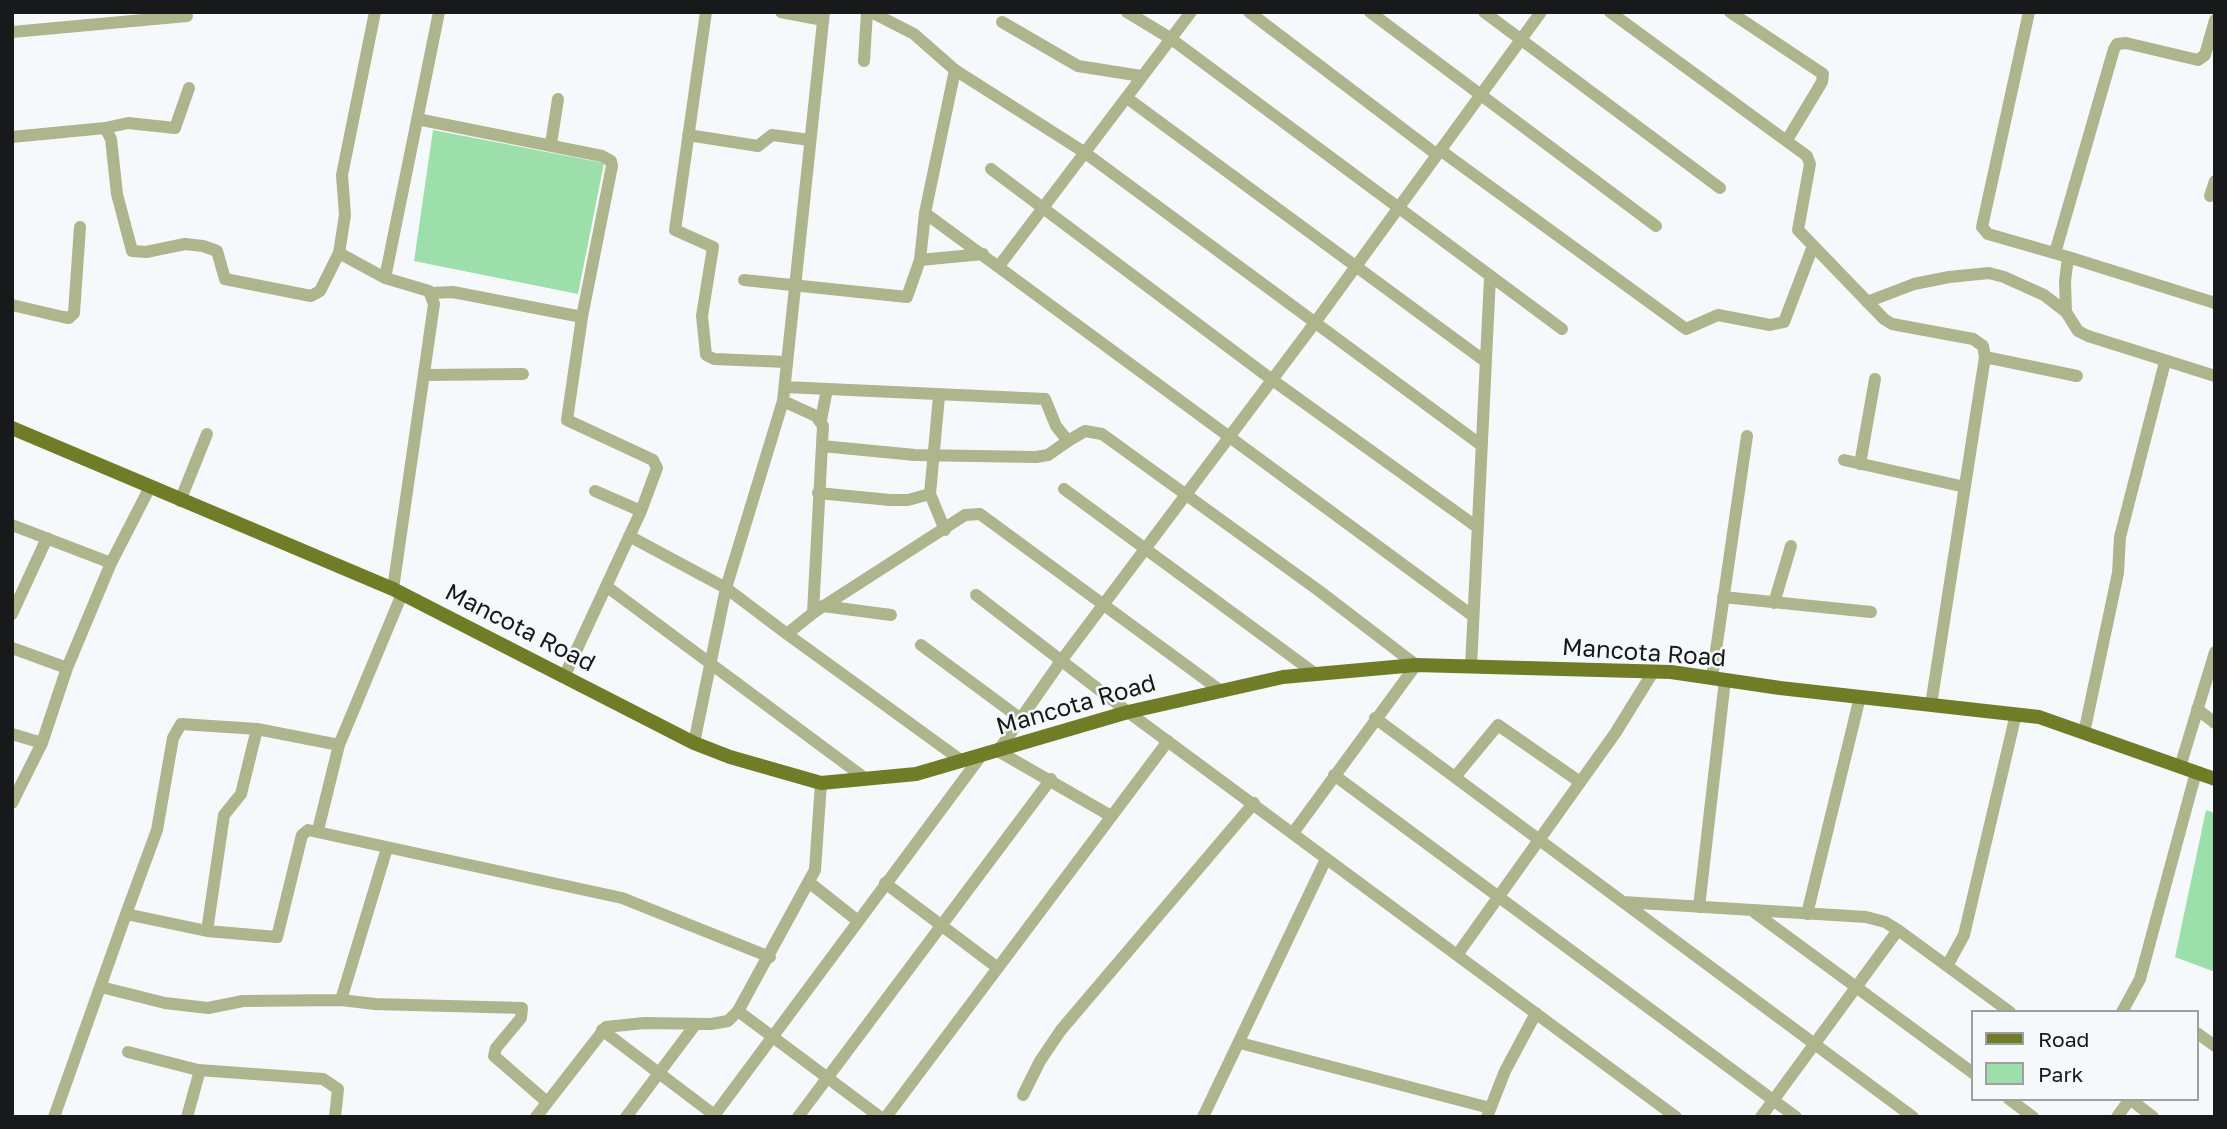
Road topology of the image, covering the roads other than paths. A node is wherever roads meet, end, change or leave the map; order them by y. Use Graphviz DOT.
graph roads {
  1 [pos="375,12"];
  2 [pos="439,12"];
  3 [pos="706,12"];
  4 [pos="781,12"];
  5 [pos="869,12"];
  6 [pos="1127,12"];
  7 [pos="1191,12"];
  8 [pos="1249,12"];
  9 [pos="1370,12"];
  10 [pos="1484,12"];
  11 [pos="1541,12"];
  12 [pos="1610,12"];
  13 [pos="1730,12"];
  14 [pos="2029,12"];
  15 [pos="187,16"];
  16 [pos="823,16"];
  17 [pos="100,17"];
  18 [pos="2215,20"];
  19 [pos="1002,22"];
  20 [pos="12,32"];
  21 [pos="2213,37"];
  22 [pos="1170,38"];
  23 [pos="1520,39"];
  24 [pos="864,61"];
  25 [pos="955,70"];
  26 [pos="1142,76"];
  27 [pos="189,88"];
  28 [pos="1478,95"];
  29 [pos="1128,98"];
  30 [pos="558,99"];
  31 [pos="416,119"];
  32 [pos="106,128"];
  33 [pos="688,135"];
  34 [pos="12,137"];
  35 [pos="810,140"];
  36 [pos="1787,140"];
  37 [pos="551,144"];
  38 [pos="1084,152"];
  39 [pos="1438,152"];
  40 [pos="991,169"];
  41 [pos="2215,181"];
  42 [pos="1720,188"];
  43 [pos="2210,196"];
  44 [pos="1044,208"];
  45 [pos="1396,208"];
  46 [pos="925,214"];
  47 [pos="1656,226"];
  48 [pos="80,227"];
  49 [pos="1813,246"];
  50 [pos="339,253"];
  51 [pos="2055,253"];
  52 [pos="983,254"];
  53 [pos="2068,257"];
  54 [pos="920,260"];
  55 [pos="999,266"];
  56 [pos="1355,267"];
  57 [pos="1490,277"];
  58 [pos="385,278"];
  59 [pos="744,280"];
  60 [pos="795,285"];
  61 [pos="432,293"];
  62 [pos="1867,302"];
  63 [pos="2215,303"];
  64 [pos="12,305"];
  65 [pos="2066,312"];
  66 [pos="582,317"];
  67 [pos="1314,324"];
  68 [pos="1562,329"];
  69 [pos="1985,357"];
  70 [pos="787,362"];
  71 [pos="1486,362"];
  72 [pos="2165,362"];
  73 [pos="523,374"];
  74 [pos="425,375"];
  75 [pos="2077,376"];
  76 [pos="2215,376"];
  77 [pos="1270,379"];
  78 [pos="1875,379"];
  79 [pos="785,387"];
  80 [pos="827,389"];
  81 [pos="939,396"];
  82 [pos="783,401"];
  83 [pos="821,420"];
  84 [pos="13,432"];
  85 [pos="207,435"];
  86 [pos="1230,435"];
  87 [pos="1747,436"];
  88 [pos="1068,441"];
  89 [pos="821,446"];
  90 [pos="1481,446"];
  91 [pos="935,456"];
  92 [pos="1844,460"];
  93 [pos="1860,464"];
  94 [pos="1965,487"];
  95 [pos="150,488"];
  96 [pos="1064,489"];
  97 [pos="595,491"];
  98 [pos="818,493"];
  99 [pos="930,494"];
  100 [pos="1186,494"];
  101 [pos="180,501"];
  102 [pos="641,511"];
  103 [pos="12,525"];
  104 [pos="1476,527"];
  105 [pos="945,530"];
  106 [pos="629,536"];
  107 [pos="47,538"];
  108 [pos="1791,546"];
  109 [pos="1145,547"];
  110 [pos="111,563"];
  111 [pos="606,586"];
  112 [pos="726,588"];
  113 [pos="398,591"];
  114 [pos="976,595"];
  115 [pos="1723,597"];
  116 [pos="1774,603"];
  117 [pos="1104,605"];
  118 [pos="818,610"];
  119 [pos="1871,612"];
  120 [pos="12,614"];
  121 [pos="891,615"];
  122 [pos="1473,616"];
  123 [pos="787,634"];
  124 [pos="921,645"];
  125 [pos="12,648"];
  126 [pos="2215,652"];
  127 [pos="1061,661"];
  128 [pos="710,663"];
  129 [pos="1416,665"];
  130 [pos="1471,667"];
  131 [pos="67,668"];
  132 [pos="1313,672"];
  133 [pos="1653,672"];
  134 [pos="564,677"];
  135 [pos="1718,679"];
  136 [pos="1221,691"];
  137 [pos="1860,697"];
  138 [pos="1931,705"];
  139 [pos="2197,709"];
  140 [pos="1128,712"];
  141 [pos="2016,714"];
  142 [pos="1376,718"];
  143 [pos="1021,719"];
  144 [pos="2215,723"];
  145 [pos="257,729"];
  146 [pos="2084,733"];
  147 [pos="12,734"];
  148 [pos="1168,741"];
  149 [pos="42,743"];
  150 [pos="694,743"];
  151 [pos="339,745"];
  152 [pos="998,751"];
  153 [pos="981,756"];
  154 [pos="962,761"];
  155 [pos="2180,766"];
  156 [pos="2196,772"];
  157 [pos="1334,775"];
  158 [pos="1455,777"];
  159 [pos="866,779"];
  160 [pos="1051,779"];
  161 [pos="2215,779"];
  162 [pos="1580,782"];
  163 [pos="821,783"];
  164 [pos="12,803"];
  165 [pos="1254,803"];
  166 [pos="1111,816"];
  167 [pos="318,830"];
  168 [pos="1293,834"];
  169 [pos="1540,840"];
  170 [pos="387,848"];
  171 [pos="1326,859"];
  172 [pos="810,883"];
  173 [pos="885,883"];
  174 [pos="1499,895"];
  175 [pos="1623,902"];
  176 [pos="1699,907"];
  177 [pos="1754,912"];
  178 [pos="126,914"];
  179 [pos="1807,914"];
  180 [pos="858,921"];
  181 [pos="941,923"];
  182 [pos="1898,930"];
  183 [pos="207,931"];
  184 [pos="1457,955"];
  185 [pos="770,957"];
  186 [pos="1947,966"];
  187 [pos="998,968"];
  188 [pos="101,986"];
  189 [pos="1857,988"];
  190 [pos="341,1000"];
  191 [pos="2007,1010"];
  192 [pos="2123,1010"];
  193 [pos="738,1012"];
  194 [pos="1536,1013"];
  195 [pos="695,1025"];
  196 [pos="602,1030"];
  197 [pos="2199,1035"];
  198 [pos="772,1037"];
  199 [pos="1240,1042"];
  200 [pos="1815,1044"];
  201 [pos="2215,1046"];
  202 [pos="128,1052"];
  203 [pos="200,1070"];
  204 [pos="1972,1072"];
  205 [pos="659,1074"];
  206 [pos="827,1078"];
  207 [pos="1023,1095"];
  208 [pos="1772,1100"];
  209 [pos="2012,1101"];
  210 [pos="2129,1101"];
  211 [pos="2133,1101"];
  212 [pos="548,1102"];
  213 [pos="1489,1112"];
  214 [pos="715,1116"];
  215 [pos="54,1117"];
  216 [pos="187,1117"];
  217 [pos="335,1117"];
  218 [pos="536,1117"];
  219 [pos="626,1117"];
  220 [pos="798,1117"];
  221 [pos="880,1117"];
  222 [pos="886,1117"];
  223 [pos="1203,1117"];
  224 [pos="1676,1117"];
  225 [pos="1761,1117"];
  226 [pos="1796,1117"];
  227 [pos="1913,1117"];
  228 [pos="2033,1117"];
  229 [pos="2117,1117"];
  230 [pos="2153,1117"];
  1 -- 50 [label="street"];
  2 -- 31 [label="street"];
  3 -- 33 [label="street"];
  4 -- 16 [label="street"];
  5 -- 24 [label="street"];
  5 -- 25 [label="street"];
  6 -- 22 [label="street"];
  7 -- 22 [label="street"];
  8 -- 39 [label="street"];
  9 -- 28 [label="street"];
  10 -- 23 [label="street"];
  11 -- 23 [label="street"];
  12 -- 36 [label="street"];
  13 -- 36 [label="street"];
  14 -- 51 [label="street"];
  15 -- 17 [label="street"];
  16 -- 35 [label="street"];
  17 -- 20 [label="street"];
  18 -- 21 [label="street"];
  19 -- 26 [label="street"];
  21 -- 51 [label="street"];
  22 -- 26 [label="street"];
  22 -- 45 [label="street"];
  23 -- 28 [label="street"];
  23 -- 42 [label="street"];
  25 -- 38 [label="street"];
  25 -- 46 [label="street"];
  26 -- 29 [label="street"];
  27 -- 32 [label="street"];
  28 -- 39 [label="street"];
  28 -- 47 [label="street"];
  29 -- 38 [label="street"];
  29 -- 56 [label="street"];
  30 -- 37 [label="street"];
  31 -- 37 [label="street"];
  31 -- 58 [label="street"];
  32 -- 34 [label="street"];
  32 -- 50 [label="street"];
  33 -- 35 [label="street"];
  33 -- 70 [label="street"];
  35 -- 60 [label="street"];
  36 -- 49 [label="street"];
  37 -- 66 [label="street"];
  38 -- 44 [label="street"];
  38 -- 67 [label="street"];
  39 -- 45 [label="street"];
  39 -- 49 [label="street"];
  40 -- 44 [label="street"];
  41 -- 43 [label="street"];
  44 -- 55 [label="street"];
  44 -- 77 [label="street"];
  45 -- 56 [label="street"];
  45 -- 57 [label="street"];
  46 -- 52 [label="street"];
  46 -- 54 [label="street"];
  48 -- 64 [label="street"];
  49 -- 62 [label="street"];
  50 -- 58 [label="street"];
  51 -- 53 [label="street"];
  52 -- 54 [label="street"];
  52 -- 55 [label="street"];
  53 -- 63 [label="street"];
  53 -- 65 [label="street"];
  54 -- 60 [label="street"];
  55 -- 86 [label="street"];
  56 -- 67 [label="street"];
  56 -- 71 [label="street"];
  57 -- 68 [label="street"];
  57 -- 71 [label="street"];
  58 -- 61 [label="street"];
  59 -- 60 [label="street"];
  60 -- 70 [label="street"];
  61 -- 66 [label="street"];
  61 -- 74 [label="street"];
  62 -- 65 [label="street"];
  62 -- 69 [label="street"];
  65 -- 72 [label="street"];
  66 -- 102 [label="street"];
  67 -- 77 [label="street"];
  67 -- 90 [label="street"];
  69 -- 75 [label="street"];
  69 -- 94 [label="street"];
  70 -- 79 [label="street"];
  71 -- 90 [label="street"];
  72 -- 76 [label="street"];
  72 -- 146 [label="street"];
  73 -- 74 [label="street"];
  74 -- 113 [label="street"];
  77 -- 86 [label="street"];
  77 -- 104 [label="street"];
  78 -- 93 [label="street"];
  79 -- 80 [label="street"];
  79 -- 82 [label="street"];
  80 -- 81 [label="street"];
  80 -- 83 [label="street"];
  81 -- 88 [label="street"];
  81 -- 91 [label="street"];
  82 -- 83 [label="street"];
  82 -- 112 [label="street"];
  83 -- 89 [label="street"];
  84 -- 95 [label="main road, Mancota Road"];
  85 -- 101 [label="street"];
  86 -- 100 [label="street"];
  86 -- 122 [label="street"];
  87 -- 115 [label="street"];
  88 -- 91 [label="street"];
  88 -- 100 [label="street"];
  89 -- 91 [label="street"];
  89 -- 98 [label="street"];
  90 -- 104 [label="street"];
  91 -- 99 [label="street"];
  92 -- 93 [label="street"];
  93 -- 94 [label="street"];
  94 -- 138 [label="street"];
  95 -- 101 [label="main road, Mancota Road"];
  95 -- 110 [label="street"];
  96 -- 109 [label="street"];
  97 -- 102 [label="street"];
  98 -- 99 [label="street"];
  98 -- 118 [label="street"];
  99 -- 105 [label="street"];
  100 -- 109 [label="street"];
  100 -- 129 [label="street"];
  101 -- 113 [label="main road, Mancota Road"];
  102 -- 106 [label="street"];
  103 -- 107 [label="street"];
  104 -- 122 [label="street"];
  105 -- 117 [label="street"];
  105 -- 118 [label="street"];
  106 -- 111 [label="street"];
  106 -- 112 [label="street"];
  107 -- 110 [label="street"];
  107 -- 120 [label="street"];
  108 -- 116 [label="street"];
  109 -- 117 [label="street"];
  109 -- 132 [label="street"];
  110 -- 131 [label="street"];
  111 -- 128 [label="street"];
  111 -- 134 [label="street"];
  112 -- 123 [label="street"];
  112 -- 128 [label="street"];
  113 -- 134 [label="main road, Mancota Road"];
  113 -- 151 [label="street"];
  114 -- 127 [label="street"];
  115 -- 116 [label="street"];
  115 -- 135 [label="street"];
  116 -- 119 [label="street"];
  117 -- 127 [label="street"];
  117 -- 136 [label="street"];
  118 -- 121 [label="street"];
  118 -- 123 [label="street"];
  122 -- 130 [label="street"];
  123 -- 154 [label="street"];
  124 -- 143 [label="street"];
  125 -- 131 [label="street"];
  126 -- 139 [label="street"];
  127 -- 140 [label="street"];
  127 -- 143 [label="street"];
  128 -- 150 [label="street"];
  128 -- 159 [label="street"];
  129 -- 130 [label="main road, Mancota Road"];
  129 -- 132 [label="main road, Mancota Road"];
  129 -- 142 [label="street"];
  130 -- 133 [label="main road, Mancota Road"];
  131 -- 149 [label="street"];
  132 -- 136 [label="main road, Mancota Road"];
  133 -- 135 [label="main road, Mancota Road"];
  133 -- 162 [label="street"];
  134 -- 150 [label="main road, Mancota Road"];
  135 -- 137 [label="main road, Mancota Road"];
  135 -- 176 [label="street"];
  136 -- 140 [label="main road, Mancota Road"];
  137 -- 138 [label="main road, Mancota Road"];
  137 -- 179 [label="street"];
  138 -- 141 [label="main road, Mancota Road"];
  139 -- 144 [label="street"];
  139 -- 155 [label="street"];
  140 -- 148 [label="street"];
  140 -- 152 [label="main road, Mancota Road"];
  141 -- 146 [label="main road, Mancota Road"];
  141 -- 186 [label="street"];
  142 -- 157 [label="street"];
  142 -- 158 [label="street"];
  143 -- 152 [label="street"];
  145 -- 151 [label="street"];
  145 -- 178 [label="street"];
  145 -- 183 [label="street"];
  146 -- 155 [label="main road, Mancota Road"];
  147 -- 149 [label="street"];
  148 -- 165 [label="street"];
  148 -- 166 [label="street"];
  149 -- 164 [label="street"];
  150 -- 163 [label="main road, Mancota Road"];
  151 -- 167 [label="street"];
  152 -- 153 [label="main road, Mancota Road"];
  152 -- 160 [label="street"];
  153 -- 154 [label="main road, Mancota Road"];
  153 -- 173 [label="street"];
  154 -- 159 [label="main road, Mancota Road"];
  155 -- 156 [label="main road, Mancota Road"];
  156 -- 161 [label="main road, Mancota Road"];
  156 -- 192 [label="street"];
  157 -- 168 [label="street"];
  157 -- 174 [label="street"];
  158 -- 162 [label="street"];
  158 -- 169 [label="street"];
  159 -- 163 [label="main road, Mancota Road"];
  160 -- 166 [label="street"];
  160 -- 181 [label="street"];
  162 -- 169 [label="street"];
  163 -- 172 [label="street"];
  165 -- 168 [label="street"];
  165 -- 207 [label="street"];
  166 -- 187 [label="street"];
  167 -- 170 [label="street"];
  167 -- 183 [label="street"];
  168 -- 171 [label="street"];
  169 -- 174 [label="street"];
  169 -- 175 [label="street"];
  170 -- 185 [label="street"];
  170 -- 190 [label="street"];
  171 -- 184 [label="street"];
  171 -- 199 [label="street"];
  172 -- 180 [label="street"];
  172 -- 185 [label="street"];
  173 -- 180 [label="street"];
  173 -- 181 [label="street"];
  174 -- 184 [label="street"];
  174 -- 208 [label="street"];
  175 -- 176 [label="street"];
  175 -- 200 [label="street"];
  176 -- 177 [label="street"];
  177 -- 179 [label="street"];
  177 -- 189 [label="street"];
  178 -- 183 [label="street"];
  178 -- 188 [label="street"];
  179 -- 182 [label="street"];
  180 -- 198 [label="street"];
  181 -- 187 [label="street"];
  181 -- 206 [label="street"];
  182 -- 186 [label="street"];
  182 -- 189 [label="street"];
  184 -- 194 [label="street"];
  185 -- 193 [label="street"];
  186 -- 191 [label="street"];
  187 -- 222 [label="street"];
  188 -- 190 [label="street"];
  188 -- 215 [label="street"];
  189 -- 200 [label="street"];
  189 -- 204 [label="street"];
  190 -- 212 [label="street"];
  193 -- 195 [label="street"];
  193 -- 198 [label="street"];
  194 -- 213 [label="street"];
  194 -- 224 [label="street"];
  195 -- 196 [label="street"];
  195 -- 205 [label="street"];
  196 -- 205 [label="street"];
  196 -- 212 [label="street"];
  197 -- 201 [label="street"];
  198 -- 206 [label="street"];
  198 -- 214 [label="street"];
  199 -- 213 [label="street"];
  199 -- 223 [label="street"];
  200 -- 208 [label="street"];
  200 -- 227 [label="street"];
  202 -- 203 [label="street"];
  203 -- 216 [label="street"];
  203 -- 217 [label="street"];
  205 -- 214 [label="street"];
  205 -- 219 [label="street"];
  206 -- 220 [label="street"];
  206 -- 221 [label="street"];
  208 -- 225 [label="street"];
  208 -- 226 [label="street"];
  209 -- 228 [label="street"];
  210 -- 229 [label="street"];
  211 -- 230 [label="street"];
  212 -- 218 [label="street"];
}
